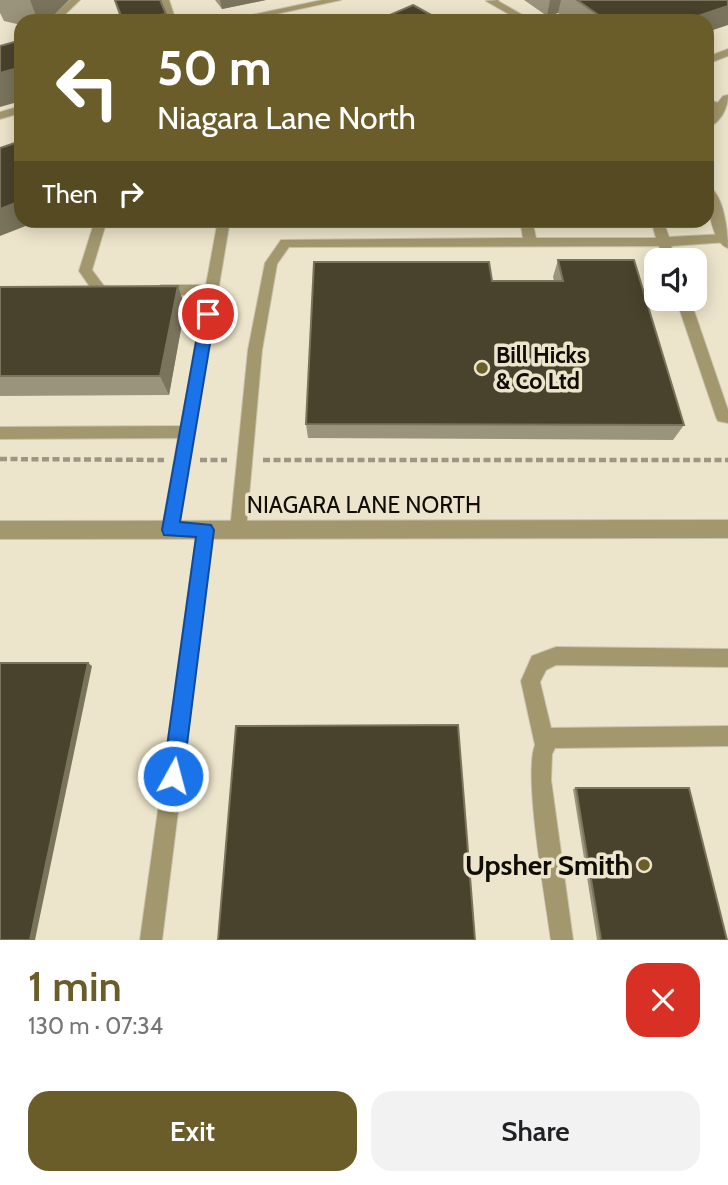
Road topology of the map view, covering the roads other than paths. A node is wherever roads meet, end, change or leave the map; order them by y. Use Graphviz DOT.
graph roads {
  1 [pos="75,0"];
  2 [pos="336,0"];
  3 [pos="494,0"];
  4 [pos="60,14"];
  5 [pos="264,14"];
  6 [pos="515,14"];
  7 [pos="714,208"];
  8 [pos="98,228"];
  9 [pos="223,228"];
  10 [pos="528,228"];
  11 [pos="660,228"];
  12 [pos="727,240"];
  13 [pos="530,241"];
  14 [pos="664,242"];
  15 [pos="666,248"];
  16 [pos="212,290"];
  17 [pos="687,311"];
  18 [pos="728,417"];
  19 [pos="187,432"];
  20 [pos="0,433"];
  21 [pos="728,529"];
  22 [pos="0,530"];
  23 [pos="170,530"];
  24 [pos="205,530"];
  25 [pos="238,530"];
  26 [pos="728,658"];
  27 [pos="728,736"];
  28 [pos="545,746"];
  29 [pos="151,940"];
  30 [pos="562,940"];
  1 -- 4 [label="lane"];
  2 -- 5 [label="lane"];
  3 -- 6 [label="lane"];
  7 -- 12 [label="street"];
  8 -- 16 [label="lane"];
  9 -- 16 [label="lane"];
  10 -- 13 [label="lane"];
  11 -- 14 [label="lane"];
  12 -- 14 [label="lane"];
  13 -- 14 [label="lane"];
  13 -- 25 [label="lane"];
  14 -- 15 [label="lane"];
  16 -- 19 [label="lane"];
  17 -- 18 [label="lane"];
  19 -- 20 [label="lane"];
  19 -- 23 [label="lane"];
  21 -- 25 [label="street, NIAGARA LANE NORTH"];
  22 -- 23 [label="street, NIAGARA LANE NORTH"];
  23 -- 24 [label="street, NIAGARA LANE NORTH"];
  24 -- 25 [label="street, NIAGARA LANE NORTH"];
  24 -- 29 [label="lane"];
  26 -- 28 [label="lane"];
  27 -- 28 [label="lane"];
  28 -- 30 [label="lane"];
}
